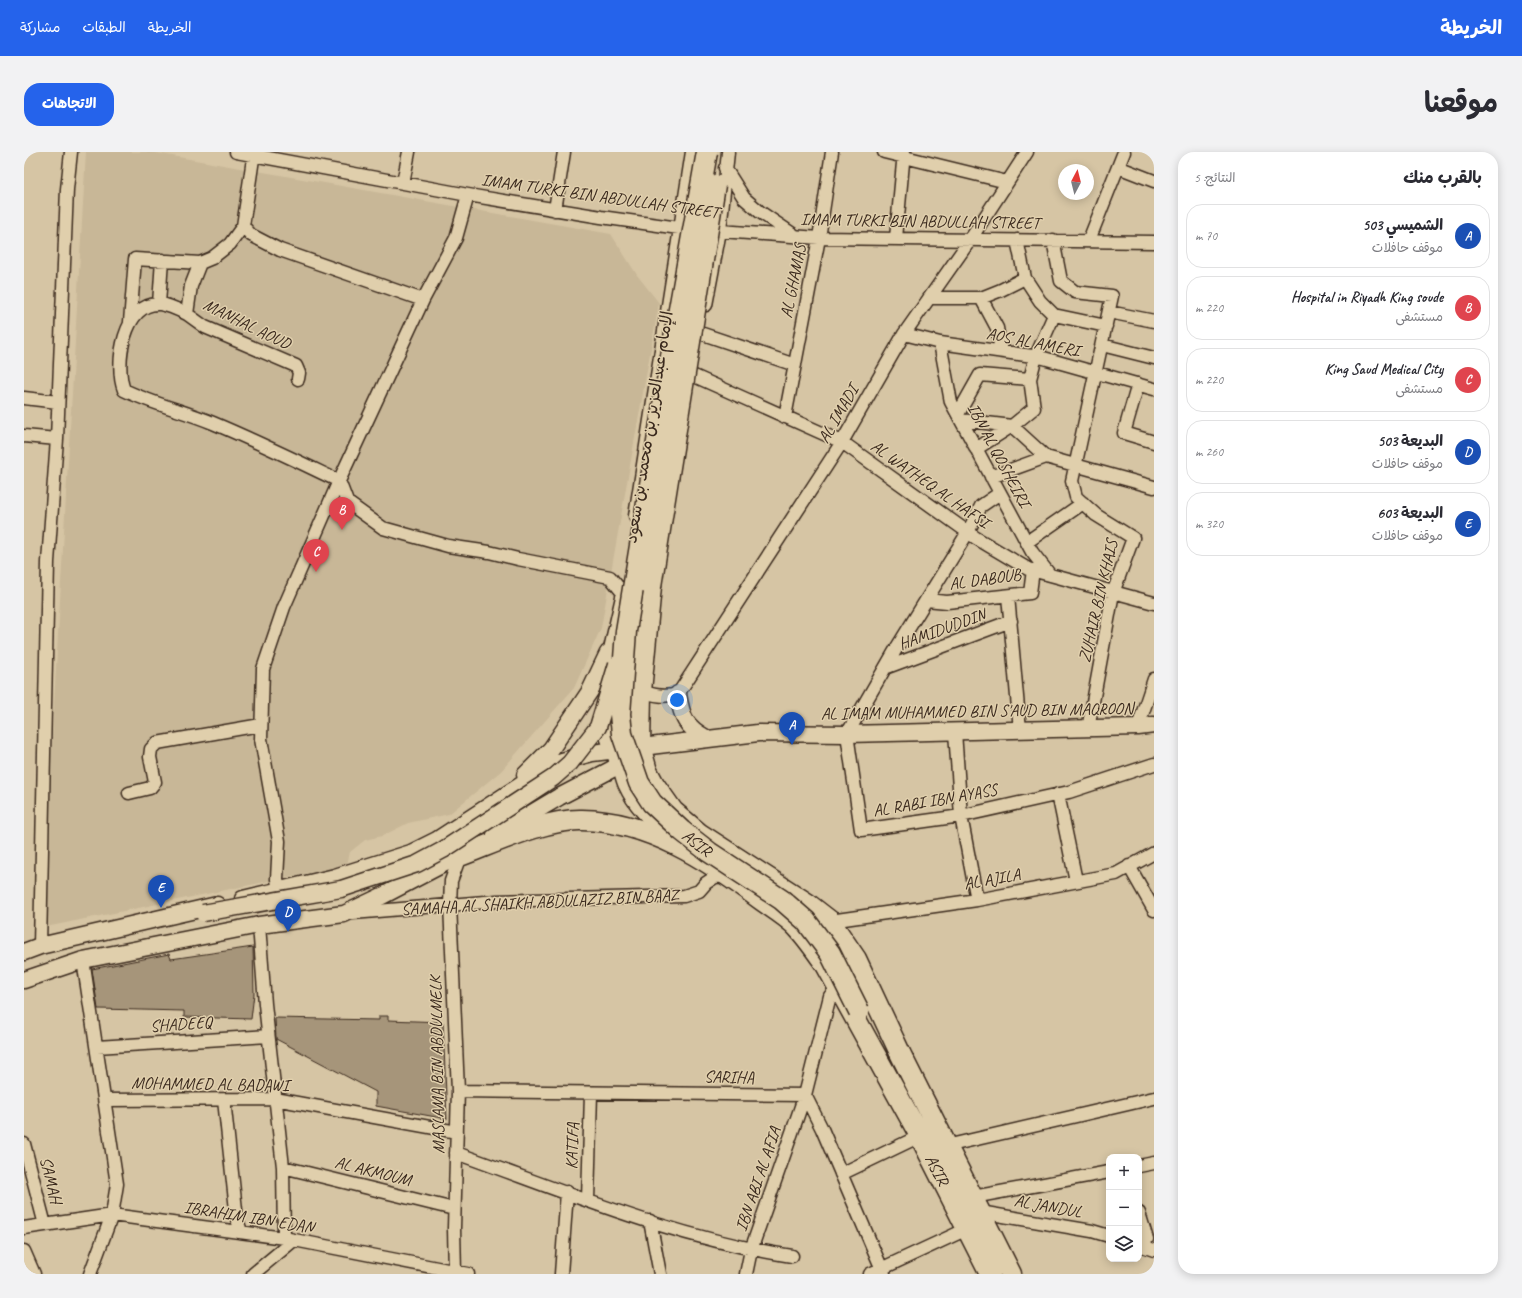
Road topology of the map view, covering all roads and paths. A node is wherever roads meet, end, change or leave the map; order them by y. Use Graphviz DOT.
graph roads {
  1 [pos="71,152"];
  2 [pos="236,152"];
  3 [pos="409,152"];
  4 [pos="564,152"];
  5 [pos="692,152"];
  6 [pos="707,152"];
  7 [pos="728,152"];
  8 [pos="832,152"];
  9 [pos="884,152"];
  10 [pos="1027,152"];
  11 [pos="1124,152"];
  12 [pos="254,154"];
  13 [pos="904,154"];
  14 [pos="723,160"];
  15 [pos="1118,167"];
  16 [pos="1154,181"];
  17 [pos="1007,182"];
  18 [pos="403,183"];
  19 [pos="468,195"];
  20 [pos="555,210"];
  21 [pos="243,226"];
  22 [pos="679,228"];
  23 [pos="720,231"];
  24 [pos="795,236"];
  25 [pos="819,238"];
  26 [pos="896,238"];
  27 [pos="970,240"];
  28 [pos="1017,240"];
  29 [pos="1053,240"];
  30 [pos="1089,240"];
  31 [pos="1154,242"];
  32 [pos="162,260"];
  33 [pos="200,262"];
  34 [pos="1025,278"];
  35 [pos="929,298"];
  36 [pos="980,298"];
  37 [pos="423,300"];
  38 [pos="159,304"];
  39 [pos="1109,312"];
  40 [pos="187,314"];
  41 [pos="1054,315"];
  42 [pos="1154,321"];
  43 [pos="130,323"];
  44 [pos="1106,326"];
  45 [pos="701,328"];
  46 [pos="904,334"];
  47 [pos="940,343"];
  48 [pos="1102,345"];
  49 [pos="1001,351"];
  50 [pos="1036,356"];
  51 [pos="1154,358"];
  52 [pos="795,366"];
  53 [pos="1096,373"];
  54 [pos="692,375"];
  55 [pos="298,379"];
  56 [pos="1030,379"];
  57 [pos="1138,384"];
  58 [pos="1154,389"];
  59 [pos="24,398"];
  60 [pos="58,402"];
  61 [pos="785,417"];
  62 [pos="959,417"];
  63 [pos="1012,426"];
  64 [pos="24,436"];
  65 [pos="57,439"];
  66 [pos="842,442"];
  67 [pos="1154,442"];
  68 [pos="976,449"];
  69 [pos="1046,457"];
  70 [pos="1076,465"];
  71 [pos="991,477"];
  72 [pos="339,481"];
  73 [pos="1153,483"];
  74 [pos="1000,493"];
  75 [pos="1083,503"];
  76 [pos="968,532"];
  77 [pos="1027,542"];
  78 [pos="1033,570"];
  79 [pos="1050,575"];
  80 [pos="623,593"];
  81 [pos="1114,593"];
  82 [pos="1008,596"];
  83 [pos="926,600"];
  84 [pos="1154,603"];
  85 [pos="1011,621"];
  86 [pos="626,631"];
  87 [pos="608,653"];
  88 [pos="885,668"];
  89 [pos="1154,679"];
  90 [pos="641,691"];
  91 [pos="678,694"];
  92 [pos="603,702"];
  93 [pos="261,725"];
  94 [pos="1154,725"];
  95 [pos="1138,727"];
  96 [pos="1088,728"];
  97 [pos="1020,730"];
  98 [pos="955,732"];
  99 [pos="847,734"];
  100 [pos="706,738"];
  101 [pos="640,746"];
  102 [pos="614,759"];
  103 [pos="1154,764"];
  104 [pos="129,793"];
  105 [pos="1058,794"];
  106 [pos="502,797"];
  107 [pos="961,816"];
  108 [pos="686,851"];
  109 [pos="1154,853"];
  110 [pos="460,856"];
  111 [pos="1129,866"];
  112 [pos="730,876"];
  113 [pos="1076,881"];
  114 [pos="279,891"];
  115 [pos="976,900"];
  116 [pos="450,904"];
  117 [pos="1154,910"];
  118 [pos="344,914"];
  119 [pos="830,921"];
  120 [pos="259,925"];
  121 [pos="40,946"];
  122 [pos="24,952"];
  123 [pos="83,960"];
  124 [pos="24,980"];
  125 [pos="838,988"];
  126 [pos="268,1036"];
  127 [pos="96,1047"];
  128 [pos="882,1068"];
  129 [pos="458,1091"];
  130 [pos="591,1093"];
  131 [pos="805,1095"];
  132 [pos="1154,1098"];
  133 [pos="275,1099"];
  134 [pos="104,1100"];
  135 [pos="224,1100"];
  136 [pos="456,1132"];
  137 [pos="920,1136"];
  138 [pos="24,1144"];
  139 [pos="946,1146"];
  140 [pos="456,1153"];
  141 [pos="1154,1163"];
  142 [pos="1142,1165"];
  143 [pos="283,1167"];
  144 [pos="1106,1173"];
  145 [pos="841,1174"];
  146 [pos="567,1192"];
  147 [pos="588,1200"];
  148 [pos="976,1205"];
  149 [pos="454,1208"];
  150 [pos="112,1215"];
  151 [pos="650,1222"];
  152 [pos="45,1225"];
  153 [pos="1142,1226"];
  154 [pos="24,1228"];
  155 [pos="967,1229"];
  156 [pos="241,1232"];
  157 [pos="1106,1235"];
  158 [pos="289,1239"];
  159 [pos="1145,1240"];
  160 [pos="751,1250"];
  161 [pos="1154,1250"];
  162 [pos="24,1251"];
  163 [pos="792,1256"];
  164 [pos="882,1271"];
  165 [pos="455,1272"];
  166 [pos="34,1274"];
  167 [pos="90,1274"];
  168 [pos="253,1274"];
  169 [pos="468,1274"];
  170 [pos="561,1274"];
  171 [pos="660,1274"];
  172 [pos="746,1274"];
  173 [pos="870,1274"];
  174 [pos="990,1274"];
  175 [pos="1011,1274"];
  1 -- 60 [label="street"];
  2 -- 12 [label="street, IMAM TURKI BIN ABDULLAH STREET"];
  3 -- 18 [label="street"];
  4 -- 20 [label="street"];
  5 -- 22 [label="street, الإمام عبدالعزيز بن محمد بن سعود"];
  6 -- 86 [label="main road, الإمام عبدالعزيز بن محمد بن سعود, bridge"];
  7 -- 14 [label="street, الإمام عبدالعزيز بن محمد بن سعود"];
  8 -- 25 [label="street, AL GHAMAS"];
  9 -- 13 [label="street"];
  10 -- 17 [label="street, AL IMADI"];
  11 -- 15 [label="street"];
  12 -- 18 [label="street, IMAM TURKI BIN ABDULLAH STREET"];
  12 -- 21 [label="street"];
  13 -- 17 [label="street"];
  13 -- 26 [label="street"];
  14 -- 23 [label="street, الإمام عبدالعزيز بن محمد بن سعود"];
  14 -- 24 [label="street"];
  14 -- 90 [label="main road, الإمام عبدالعزيز بن محمد بن سعود, bridge"];
  15 -- 16 [label="street"];
  15 -- 30 [label="street"];
  17 -- 27 [label="street, AL IMADI"];
  18 -- 19 [label="street, IMAM TURKI BIN ABDULLAH STREET"];
  19 -- 20 [label="street, IMAM TURKI BIN ABDULLAH STREET"];
  19 -- 37 [label="street"];
  20 -- 22 [label="street, IMAM TURKI BIN ABDULLAH STREET"];
  21 -- 33 [label="street"];
  21 -- 37 [label="street"];
  22 -- 23 [label="street, IMAM TURKI BIN ABDULLAH STREET"];
  22 -- 80 [label="street, الإمام عبدالعزيز بن محمد بن سعود"];
  23 -- 24 [label="street, IMAM TURKI BIN ABDULLAH STREET"];
  23 -- 45 [label="street, الإمام عبدالعزيز بن محمد بن سعود"];
  24 -- 25 [label="street, IMAM TURKI BIN ABDULLAH STREET"];
  25 -- 26 [label="street, IMAM TURKI BIN ABDULLAH STREET"];
  25 -- 52 [label="street, AL GHAMAS"];
  26 -- 27 [label="street, IMAM TURKI BIN ABDULLAH STREET"];
  27 -- 28 [label="street, IMAM TURKI BIN ABDULLAH STREET"];
  27 -- 35 [label="street, AL IMADI"];
  28 -- 29 [label="street, IMAM TURKI BIN ABDULLAH STREET"];
  28 -- 34 [label="street"];
  29 -- 30 [label="street, IMAM TURKI BIN ABDULLAH STREET"];
  29 -- 39 [label="street, ZUHAIR BIN KHAIS"];
  30 -- 31 [label="street, IMAM TURKI BIN ABDULLAH STREET"];
  32 -- 33 [label="street"];
  32 -- 38 [label="street"];
  32 -- 43 [label="street"];
  33 -- 40 [label="street, MANHAL AOUD"];
  34 -- 36 [label="street"];
  34 -- 41 [label="street"];
  35 -- 36 [label="street"];
  35 -- 46 [label="street, AL IMADI"];
  36 -- 49 [label="street"];
  37 -- 72 [label="street"];
  38 -- 40 [label="street"];
  38 -- 43 [label="street"];
  39 -- 42 [label="street"];
  39 -- 44 [label="street, ZUHAIR BIN KHAIS"];
  40 -- 55 [label="street, MANHAL AOUD"];
  41 -- 44 [label="street"];
  41 -- 50 [label="street"];
  43 -- 72 [label="street"];
  44 -- 48 [label="street, ZUHAIR BIN KHAIS"];
  45 -- 52 [label="street"];
  45 -- 54 [label="street, الإمام عبدالعزيز بن محمد بن سعود"];
  46 -- 47 [label="street, AOS AL AMERI"];
  46 -- 66 [label="street, AL IMADI"];
  47 -- 49 [label="street, AOS AL AMERI"];
  47 -- 62 [label="street, IBN AL QOSHEIRI"];
  48 -- 51 [label="street"];
  48 -- 53 [label="street, ZUHAIR BIN KHAIS"];
  49 -- 50 [label="street, AOS AL AMERI"];
  50 -- 53 [label="street, AOS AL AMERI"];
  50 -- 56 [label="street"];
  52 -- 61 [label="street, AL GHAMAS"];
  53 -- 57 [label="street, AOS AL AMERI"];
  53 -- 70 [label="street, ZUHAIR BIN KHAIS"];
  54 -- 61 [label="street, AL WATHEQ AL HAFSI"];
  54 -- 90 [label="street, الإمام عبدالعزيز بن محمد بن سعود"];
  56 -- 62 [label="street"];
  56 -- 63 [label="street"];
  57 -- 58 [label="street, AOS AL AMERI"];
  57 -- 67 [label="street"];
  59 -- 60 [label="street"];
  60 -- 65 [label="street"];
  61 -- 66 [label="street, AL WATHEQ AL HAFSI"];
  62 -- 63 [label="street"];
  62 -- 68 [label="street, IBN AL QOSHEIRI"];
  63 -- 68 [label="street"];
  63 -- 69 [label="street"];
  64 -- 65 [label="street"];
  65 -- 121 [label="street"];
  66 -- 76 [label="street, AL WATHEQ AL HAFSI"];
  66 -- 91 [label="street, AL IMADI"];
  68 -- 71 [label="street, IBN AL QOSHEIRI"];
  69 -- 70 [label="street"];
  69 -- 71 [label="street"];
  70 -- 73 [label="street"];
  70 -- 75 [label="street, ZUHAIR BIN KHAIS"];
  71 -- 74 [label="street, IBN AL QOSHEIRI"];
  72 -- 80 [label="street"];
  72 -- 93 [label="street"];
  74 -- 76 [label="street"];
  74 -- 77 [label="street, IBN AL QOSHEIRI"];
  75 -- 77 [label="street"];
  75 -- 81 [label="street, ZUHAIR BIN KHAIS"];
  76 -- 78 [label="street, AL WATHEQ AL HAFSI"];
  76 -- 83 [label="street"];
  77 -- 79 [label="street, IBN AL QOSHEIRI"];
  78 -- 79 [label="street, AL WATHEQ AL HAFSI"];
  78 -- 82 [label="street, AL DABOUB"];
  79 -- 81 [label="street, AL WATHEQ AL HAFSI"];
  80 -- 87 [label="street, الإمام عبدالعزيز بن محمد بن سعود"];
  81 -- 84 [label="street, AL WATHEQ AL HAFSI"];
  81 -- 96 [label="street, ZUHAIR BIN KHAIS"];
  82 -- 83 [label="street, AL DABOUB"];
  82 -- 85 [label="street"];
  83 -- 88 [label="street"];
  85 -- 88 [label="street, HAMIDUDDIN"];
  85 -- 97 [label="street"];
  86 -- 121 [label="street, bridge"];
  86 -- 128 [label="main road, ASIR, bridge"];
  87 -- 92 [label="street, الإمام عبدالعزيز بن محمد بن سعود"];
  87 -- 106 [label="street"];
  88 -- 99 [label="street"];
  89 -- 95 [label="street"];
  90 -- 91 [label="street"];
  90 -- 101 [label="main road"];
  91 -- 100 [label="street"];
  92 -- 102 [label="street, ASIR"];
  93 -- 104 [label="street"];
  93 -- 114 [label="street"];
  94 -- 95 [label="street, AL IMAM MUHAMMED BIN S'AUD BIN MAQROON"];
  95 -- 96 [label="street, AL IMAM MUHAMMED BIN S'AUD BIN MAQROON"];
  96 -- 97 [label="street, AL IMAM MUHAMMED BIN S'AUD BIN MAQROON"];
  97 -- 98 [label="street, AL IMAM MUHAMMED BIN S'AUD BIN MAQROON"];
  98 -- 99 [label="street, AL IMAM MUHAMMED BIN S'AUD BIN MAQROON"];
  98 -- 107 [label="street"];
  99 -- 100 [label="street, AL IMAM MUHAMMED BIN S'AUD BIN MAQROON"];
  99 -- 107 [label="street, AL RABI IBN AYASS"];
  100 -- 101 [label="street, AL IMAM MUHAMMED BIN S'AUD BIN MAQROON"];
  101 -- 102 [label="main road, SAMAHA AL SHAIKH ABDULAZIZ BIN BAAZ"];
  101 -- 119 [label="main road"];
  102 -- 106 [label="street"];
  102 -- 108 [label="street, ASIR"];
  102 -- 110 [label="street, SAMAHA AL SHAIKH ABDULAZIZ BIN BAAZ"];
  103 -- 105 [label="street, AL RABI IBN AYASS"];
  105 -- 107 [label="street, AL RABI IBN AYASS"];
  105 -- 113 [label="street"];
  106 -- 114 [label="street"];
  107 -- 115 [label="street"];
  108 -- 110 [label="main road, SAMAHA AL SHAIKH ABDULAZIZ BIN BAAZ"];
  108 -- 112 [label="main road, SAMAHA AL SHAIKH ABDULAZIZ BIN BAAZ"];
  109 -- 111 [label="street, AL AJILA"];
  110 -- 116 [label="street, MASLAMA BIN ABDULMELK"];
  110 -- 118 [label="street, SAMAHA AL SHAIKH ABDULAZIZ BIN BAAZ"];
  111 -- 113 [label="street, AL AJILA"];
  111 -- 117 [label="street"];
  112 -- 116 [label="street, SAMAHA AL SHAIKH ABDULAZIZ BIN BAAZ"];
  112 -- 125 [label="main road, SAMAHA AL SHAIKH ABDULAZIZ BIN BAAZ"];
  113 -- 115 [label="street, AL AJILA"];
  114 -- 121 [label="street"];
  115 -- 119 [label="street, AL AJILA"];
  116 -- 118 [label="street, SAMAHA AL SHAIKH ABDULAZIZ BIN BAAZ"];
  116 -- 129 [label="street, MASLAMA BIN ABDULMELK"];
  118 -- 120 [label="street, SAMAHA AL SHAIKH ABDULAZIZ BIN BAAZ"];
  119 -- 139 [label="main road"];
  120 -- 123 [label="street, SAMAHA AL SHAIKH ABDULAZIZ BIN BAAZ"];
  120 -- 126 [label="street"];
  121 -- 122 [label="street"];
  123 -- 124 [label="street, SAMAHA AL SHAIKH ABDULAZIZ BIN BAAZ"];
  123 -- 127 [label="street"];
  125 -- 128 [label="main road, SAMAHA AL SHAIKH ABDULAZIZ BIN BAAZ"];
  125 -- 131 [label="street, IBN ABI AL AFIA"];
  126 -- 127 [label="street, SHADEEQ"];
  126 -- 133 [label="street"];
  127 -- 134 [label="street"];
  128 -- 137 [label="main road, ASIR"];
  129 -- 130 [label="street, SARIHA"];
  129 -- 136 [label="street, MASLAMA BIN ABDULMELK"];
  130 -- 131 [label="street, SARIHA"];
  130 -- 147 [label="street, KATIFA"];
  131 -- 145 [label="street"];
  131 -- 160 [label="street, IBN ABI AL AFIA"];
  132 -- 139 [label="street"];
  133 -- 135 [label="street, MOHAMMED AL BADAWI"];
  133 -- 136 [label="street, MOHAMMED AL BADAWI"];
  133 -- 143 [label="street"];
  134 -- 135 [label="street, MOHAMMED AL BADAWI"];
  134 -- 150 [label="street"];
  135 -- 156 [label="street"];
  136 -- 140 [label="street, MASLAMA BIN ABDULMELK"];
  137 -- 145 [label="street"];
  137 -- 155 [label="main road, ASIR"];
  138 -- 152 [label="street, SAMAH"];
  139 -- 148 [label="main road"];
  140 -- 146 [label="street"];
  140 -- 149 [label="street, MASLAMA BIN ABDULMELK"];
  141 -- 142 [label="street"];
  143 -- 149 [label="street, AL AKMOUM"];
  143 -- 158 [label="street"];
  144 -- 148 [label="street"];
  145 -- 164 [label="street"];
  146 -- 147 [label="street"];
  146 -- 170 [label="street, KATIFA"];
  147 -- 151 [label="street"];
  148 -- 157 [label="street, AL JANDUL"];
  148 -- 175 [label="main road"];
  149 -- 165 [label="street, MASLAMA BIN ABDULMELK"];
  150 -- 152 [label="street, IBRAHIM IBN EDAN"];
  150 -- 156 [label="street, IBRAHIM IBN EDAN"];
  150 -- 167 [label="street"];
  151 -- 160 [label="street"];
  151 -- 171 [label="street"];
  152 -- 154 [label="street, IBRAHIM IBN EDAN"];
  153 -- 159 [label="street"];
  155 -- 164 [label="street"];
  155 -- 174 [label="main road, ASIR"];
  156 -- 158 [label="street, IBRAHIM IBN EDAN"];
  158 -- 165 [label="street, IBRAHIM IBN EDAN"];
  158 -- 168 [label="street"];
  159 -- 161 [label="street"];
  160 -- 163 [label="street"];
  160 -- 172 [label="street, IBN ABI AL AFIA"];
  162 -- 166 [label="street"];
  164 -- 173 [label="street"];
  165 -- 169 [label="street, IBRAHIM IBN EDAN"];
}
